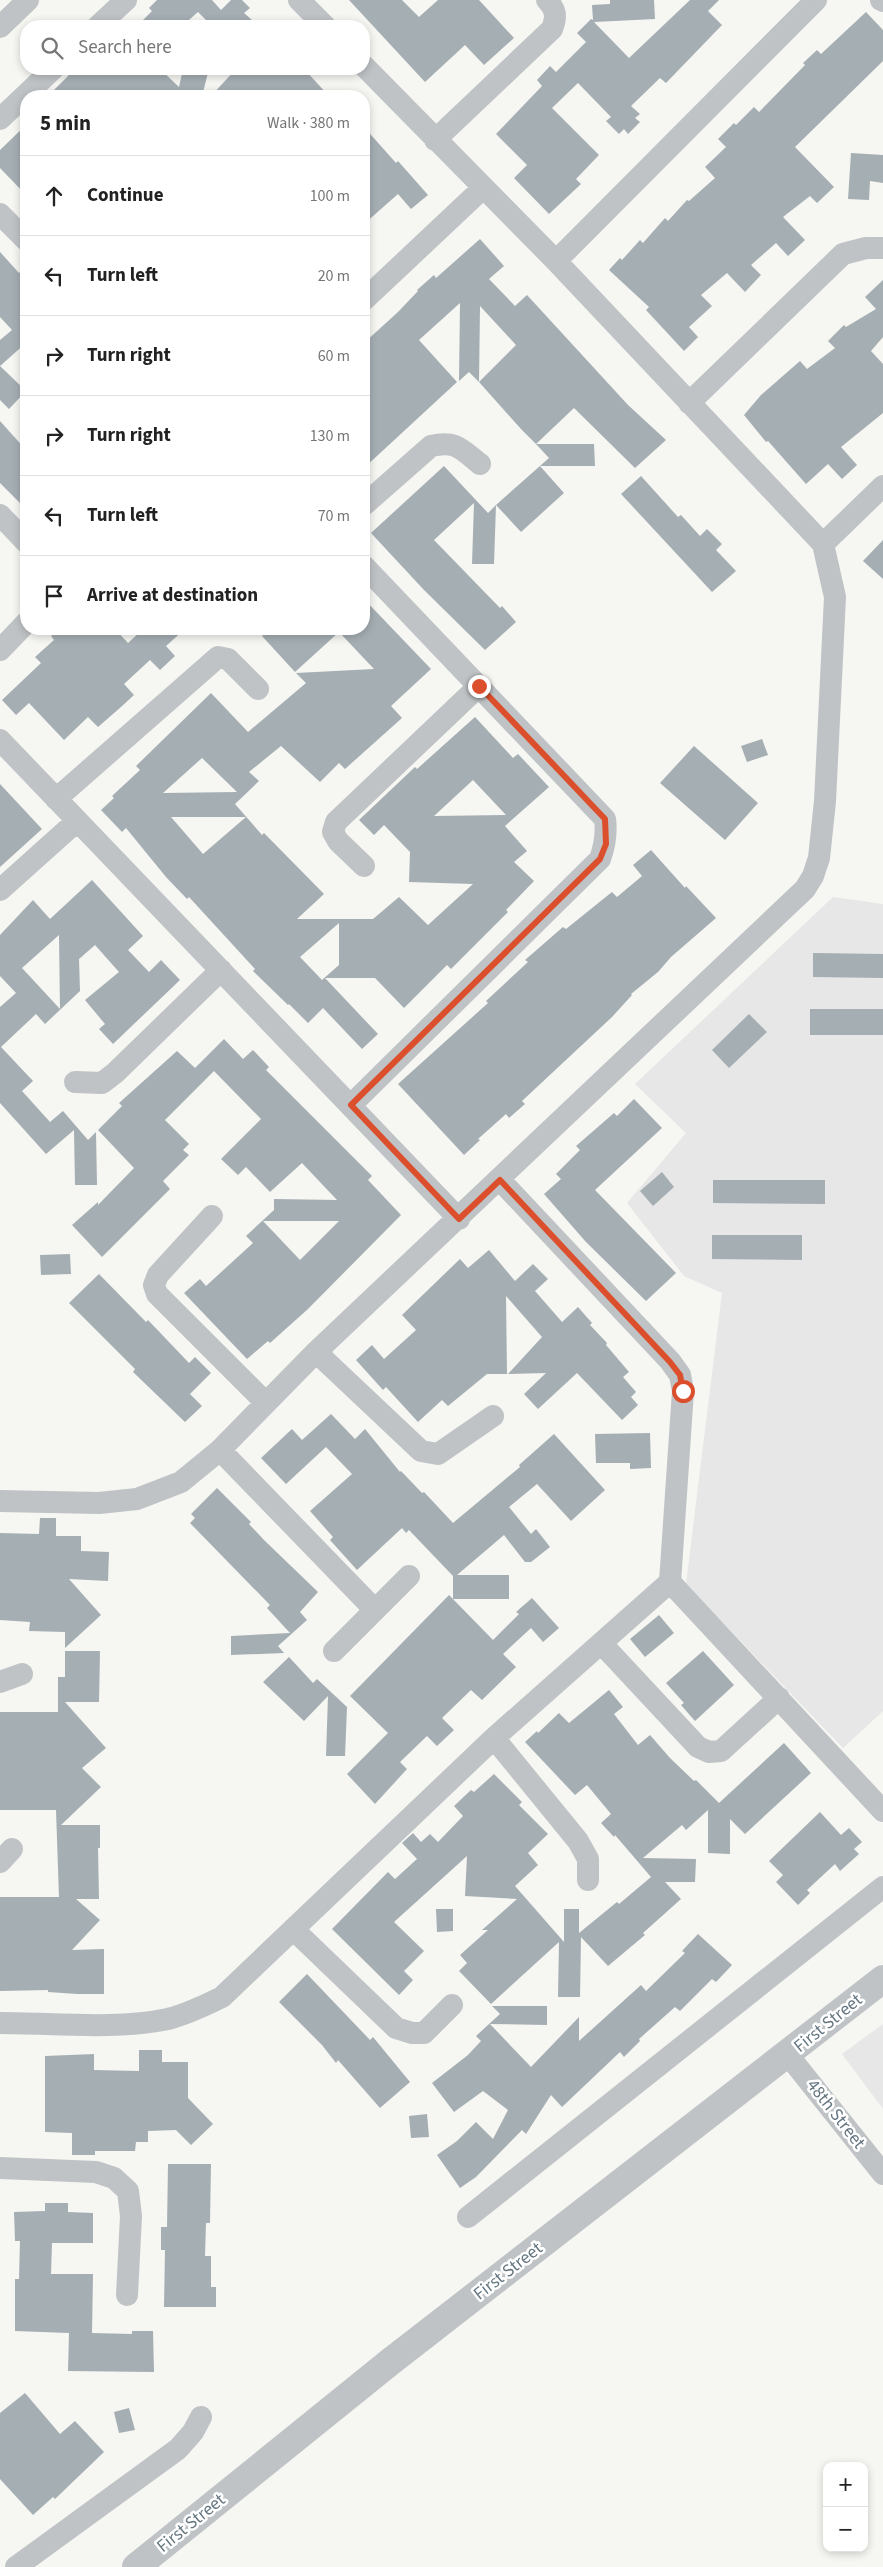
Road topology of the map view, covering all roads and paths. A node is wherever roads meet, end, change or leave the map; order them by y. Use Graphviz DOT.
graph roads {
  1 [pos="28,0"];
  2 [pos="126,0"];
  3 [pos="299,0"];
  4 [pos="547,0"];
  5 [pos="806,3"];
  6 [pos="104,20"];
  7 [pos="319,20"];
  8 [pos="0,27"];
  9 [pos="370,72"];
  10 [pos="47,75"];
  11 [pos="31,90"];
  12 [pos="20,100"];
  13 [pos="0,119"];
  14 [pos="435,140"];
  15 [pos="484,188"];
  16 [pos="0,214"];
  17 [pos="20,234"];
  18 [pos="883,248"];
  19 [pos="556,261"];
  20 [pos="370,293"];
  21 [pos="689,403"];
  22 [pos="480,464"];
  23 [pos="883,486"];
  24 [pos="370,500"];
  25 [pos="0,515"];
  26 [pos="20,536"];
  27 [pos="823,544"];
  28 [pos="370,572"];
  29 [pos="20,629"];
  30 [pos="0,650"];
  31 [pos="479,686"];
  32 [pos="258,689"];
  33 [pos="0,740"];
  34 [pos="56,799"];
  35 [pos="77,820"];
  36 [pos="364,866"];
  37 [pos="0,890"];
  38 [pos="221,970"];
  39 [pos="75,1082"];
  40 [pos="351,1105"];
  41 [pos="500,1180"];
  42 [pos="212,1216"];
  43 [pos="459,1219"];
  44 [pos="316,1352"];
  45 [pos="266,1403"];
  46 [pos="493,1416"];
  47 [pos="220,1450"];
  48 [pos="0,1501"];
  49 [pos="409,1576"];
  50 [pos="670,1582"];
  51 [pos="375,1610"];
  52 [pos="600,1643"];
  53 [pos="334,1651"];
  54 [pos="22,1674"];
  55 [pos="0,1682"];
  56 [pos="779,1698"];
  57 [pos="494,1738"];
  58 [pos="883,1811"];
  59 [pos="588,1880"];
  60 [pos="883,1887"];
  61 [pos="293,1929"];
  62 [pos="883,1979"];
  63 [pos="452,2005"];
  64 [pos="0,2023"];
  65 [pos="788,2055"];
  66 [pos="0,2168"];
  67 [pos="883,2174"];
  68 [pos="468,2217"];
  69 [pos="127,2295"];
  70 [pos="201,2417"];
  71 [pos="16,2567"];
  72 [pos="136,2567"];
  1 -- 8 [label="street"];
  2 -- 6 [label="street"];
  3 -- 7 [label="street"];
  4 -- 14 [label="street"];
  5 -- 19 [label="street"];
  9 -- 14 [label="street"];
  10 -- 11 [label="street"];
  12 -- 13 [label="street"];
  14 -- 15 [label="street"];
  15 -- 19 [label="street"];
  15 -- 20 [label="street"];
  16 -- 17 [label="street"];
  18 -- 21 [label="street"];
  19 -- 21 [label="street"];
  21 -- 27 [label="street"];
  22 -- 24 [label="street"];
  23 -- 27 [label="street"];
  25 -- 26 [label="street"];
  27 -- 41 [label="street"];
  28 -- 31 [label="street"];
  29 -- 30 [label="street"];
  31 -- 36 [label="street"];
  31 -- 40 [label="street"];
  32 -- 34 [label="street"];
  33 -- 34 [label="street"];
  34 -- 35 [label="street"];
  35 -- 37 [label="street"];
  35 -- 38 [label="street"];
  38 -- 39 [label="street"];
  38 -- 40 [label="street"];
  40 -- 43 [label="street"];
  41 -- 43 [label="street"];
  41 -- 50 [label="street"];
  42 -- 45 [label="street"];
  43 -- 44 [label="street"];
  44 -- 45 [label="street"];
  44 -- 46 [label="street"];
  45 -- 47 [label="street"];
  47 -- 48 [label="street"];
  47 -- 51 [label="street"];
  49 -- 51 [label="street"];
  50 -- 52 [label="street"];
  50 -- 56 [label="street"];
  51 -- 53 [label="street"];
  52 -- 56 [label="street"];
  52 -- 57 [label="street"];
  54 -- 55 [label="street"];
  56 -- 58 [label="street"];
  57 -- 59 [label="street"];
  57 -- 61 [label="street"];
  60 -- 68 [label="street"];
  61 -- 63 [label="street"];
  61 -- 64 [label="street"];
  62 -- 65 [label="street, First Street"];
  65 -- 67 [label="street, 48th Street"];
  65 -- 72 [label="street, First Street"];
  66 -- 69 [label="street"];
  70 -- 71 [label="street"];
}
